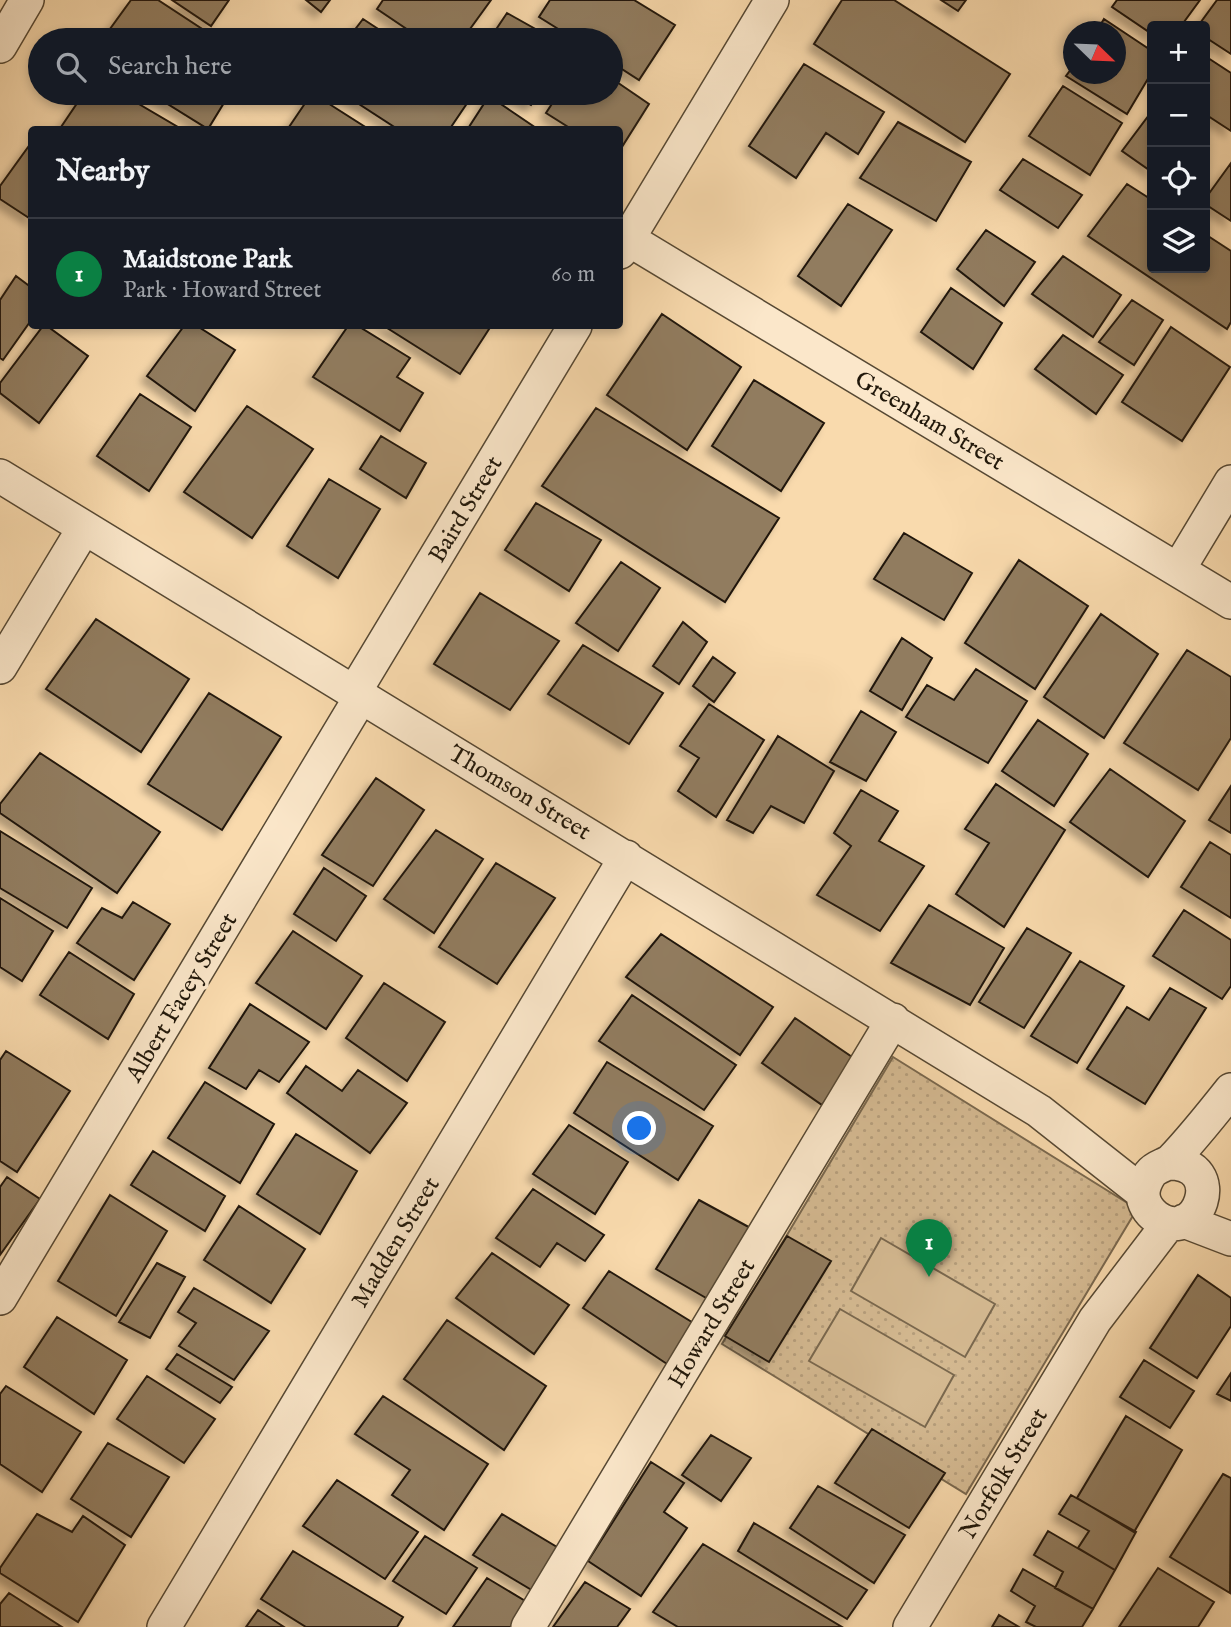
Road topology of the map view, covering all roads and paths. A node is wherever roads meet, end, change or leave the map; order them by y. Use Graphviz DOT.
graph roads {
  1 [pos="27,0"];
  2 [pos="772,0"];
  3 [pos="0,46"];
  4 [pos="624,246"];
  5 [pos="573,329"];
  6 [pos="0,476"];
  7 [pos="1231,482"];
  8 [pos="84,528"];
  9 [pos="1178,570"];
  10 [pos="1231,602"];
  11 [pos="0,667"];
  12 [pos="358,693"];
  13 [pos="626,857"];
  14 [pos="893,1020"];
  15 [pos="1231,1090"];
  16 [pos="1231,1108"];
  17 [pos="1202,1186"];
  18 [pos="1162,1195"];
  19 [pos="1231,1217"];
  20 [pos="1231,1239"];
  21 [pos="0,1298"];
  22 [pos="164,1627"];
  23 [pos="528,1627"];
  24 [pos="910,1627"];
  1 -- 3 [label="street"];
  2 -- 4 [label="street"];
  4 -- 9 [label="street, Greenham Street"];
  5 -- 12 [label="street, Baird Street"];
  6 -- 8 [label="street, Thomson Street"];
  7 -- 9 [label="street"];
  8 -- 11 [label="street"];
  8 -- 12 [label="street, Thomson Street"];
  9 -- 10 [label="street, Greenham Street"];
  12 -- 13 [label="street, Thomson Street"];
  12 -- 21 [label="street, Albert Facey Street"];
  13 -- 14 [label="street, Thomson Street"];
  13 -- 22 [label="street, Madden Street"];
  14 -- 18 [label="street, Thomson Street"];
  14 -- 23 [label="street, Howard Street"];
  15 -- 18 [label="street, Norfolk Street"];
  16 -- 17 [label="street"];
  17 -- 18 [label="street"];
  17 -- 18 [label="street"];
  17 -- 19 [label="street"];
  18 -- 20 [label="street, Thomson Street"];
  18 -- 24 [label="street, Norfolk Street"];
}
